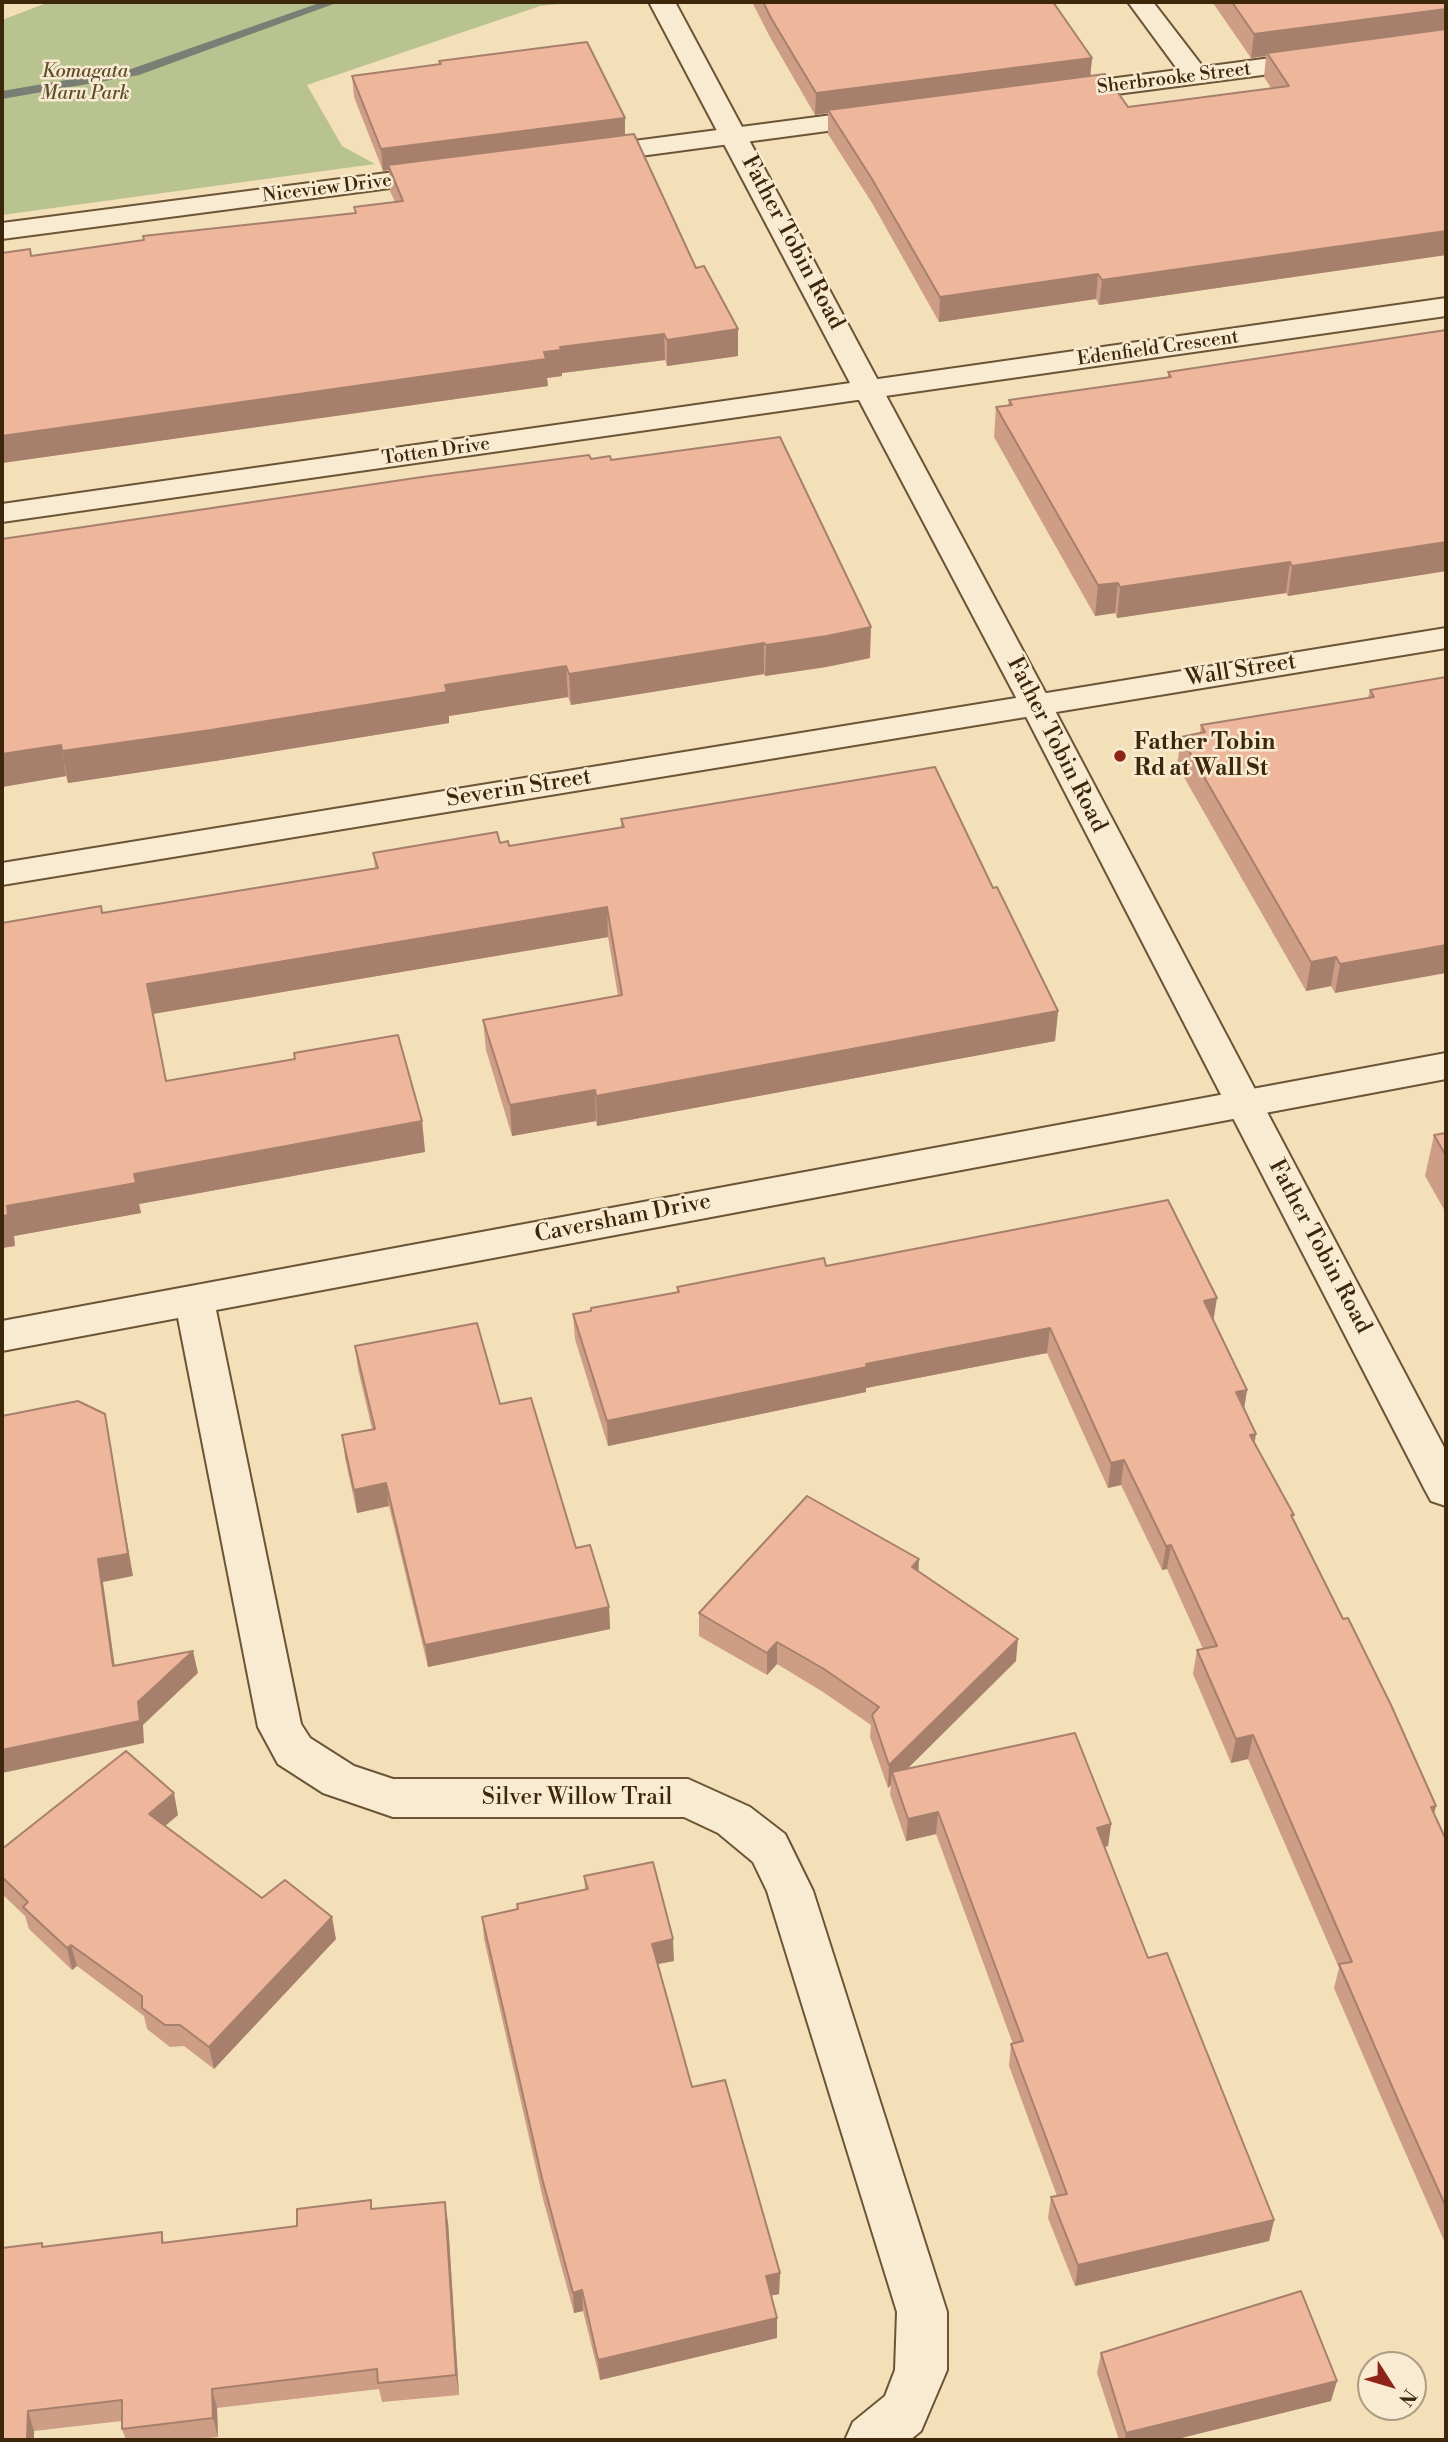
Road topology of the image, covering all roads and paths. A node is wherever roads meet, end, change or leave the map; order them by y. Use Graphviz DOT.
graph roads {
  1 [pos="662,2"];
  2 [pos="1140,2"];
  3 [pos="1341,57"];
  4 [pos="1196,76"];
  5 [pos="1034,97"];
  6 [pos="899,115"];
  7 [pos="734,136"];
  8 [pos="566,158"];
  9 [pos="470,170"];
  10 [pos="2,231"];
  11 [pos="1446,307"];
  12 [pos="870,391"];
  13 [pos="2,513"];
  14 [pos="1446,638"];
  15 [pos="1036,705"];
  16 [pos="2,874"];
  17 [pos="1446,1066"];
  18 [pos="1244,1103"];
  19 [pos="194,1300"];
  20 [pos="2,1336"];
  21 [pos="1446,1490"];
  22 [pos="871,2440"];
  1 -- 7 [label="street, Father Tobin Road"];
  2 -- 4 [label="street"];
  3 -- 4 [label="street, Sherbrooke Street"];
  4 -- 5 [label="street, Sherbrooke Street"];
  6 -- 7 [label="street"];
  7 -- 8 [label="street"];
  7 -- 12 [label="street, Father Tobin Road"];
  9 -- 10 [label="street, Niceview Drive"];
  11 -- 12 [label="street, Edenfield Crescent"];
  12 -- 13 [label="street, Totten Drive"];
  12 -- 15 [label="street, Father Tobin Road"];
  14 -- 15 [label="street, Wall Street"];
  15 -- 16 [label="street, Severin Street"];
  15 -- 18 [label="street, Father Tobin Road"];
  17 -- 18 [label="street, Caversham Drive"];
  18 -- 19 [label="street, Caversham Drive"];
  18 -- 21 [label="street, Father Tobin Road"];
  19 -- 20 [label="street, Caversham Drive"];
  19 -- 22 [label="street, Silver Willow Trail"];
}
